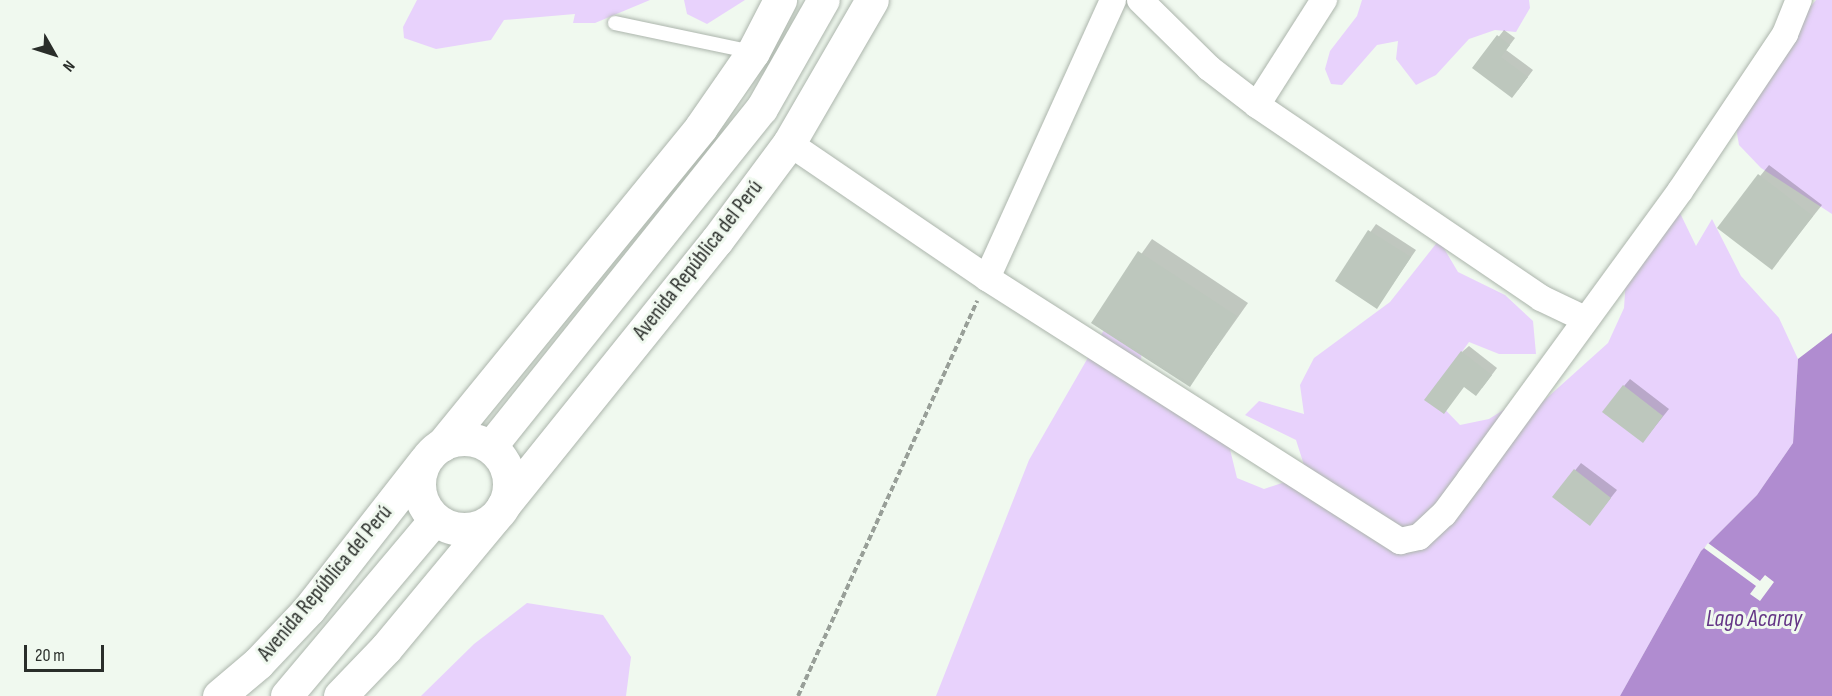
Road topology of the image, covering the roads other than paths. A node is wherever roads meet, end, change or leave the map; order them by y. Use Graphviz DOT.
graph roads {
  1 [pos="780,0"];
  2 [pos="824,0"];
  3 [pos="872,0"];
  4 [pos="1113,0"];
  5 [pos="1140,0"];
  6 [pos="1324,0"];
  7 [pos="1799,0"];
  8 [pos="615,23"];
  9 [pos="753,52"];
  10 [pos="1257,105"];
  11 [pos="789,143"];
  12 [pos="987,278"];
  13 [pos="1585,319"];
  14 [pos="491,447"];
  15 [pos="433,453"];
  16 [pos="499,511"];
  17 [pos="436,519"];
  18 [pos="219,696"];
  19 [pos="287,696"];
  20 [pos="340,696"];
  1 -- 9 [label="highway, Avenida República del Perú"];
  2 -- 14 [label="street"];
  3 -- 11 [label="highway, Avenida República del Perú"];
  4 -- 12 [label="street"];
  5 -- 10 [label="street"];
  6 -- 10 [label="street"];
  7 -- 13 [label="street"];
  8 -- 9 [label="lane"];
  9 -- 15 [label="highway, Avenida República del Perú"];
  10 -- 13 [label="street"];
  11 -- 12 [label="street"];
  11 -- 16 [label="highway, Avenida República del Perú"];
  12 -- 13 [label="street"];
  14 -- 15 [label="highway"];
  14 -- 16 [label="highway"];
  15 -- 17 [label="highway"];
  15 -- 18 [label="highway, Avenida República del Perú"];
  16 -- 17 [label="highway"];
  16 -- 20 [label="highway, Avenida República del Perú"];
  17 -- 19 [label="street"];
}
